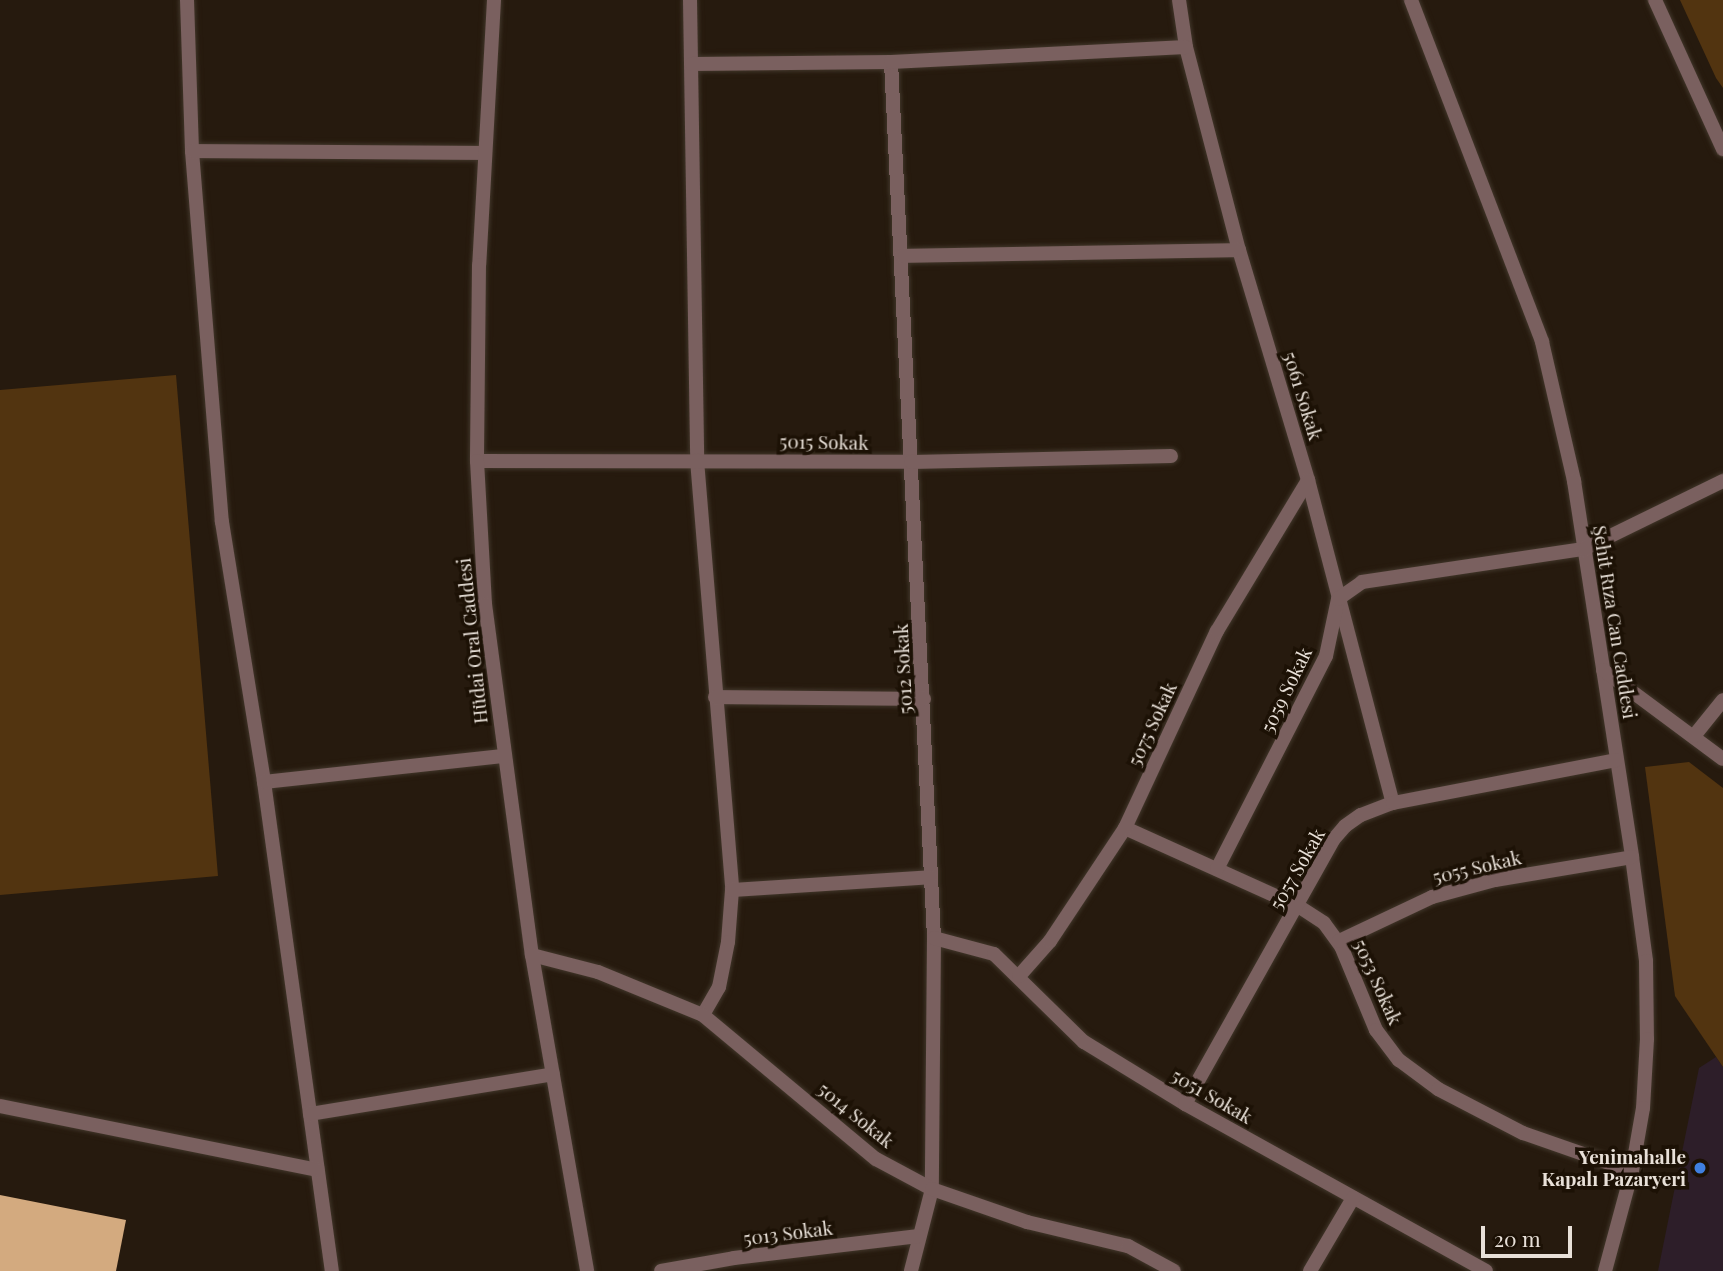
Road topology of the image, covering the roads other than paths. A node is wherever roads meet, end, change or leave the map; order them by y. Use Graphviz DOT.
graph roads {
  1 [pos="187,0"];
  2 [pos="494,0"];
  3 [pos="690,0"];
  4 [pos="1179,0"];
  5 [pos="1411,0"];
  6 [pos="1656,0"];
  7 [pos="1186,47"];
  8 [pos="891,62"];
  9 [pos="692,64"];
  10 [pos="1718,122"];
  11 [pos="1723,149"];
  12 [pos="192,151"];
  13 [pos="485,153"];
  14 [pos="1238,250"];
  15 [pos="903,256"];
  16 [pos="1171,456"];
  17 [pos="697,460"];
  18 [pos="477,461"];
  19 [pos="911,462"];
  20 [pos="1308,480"];
  21 [pos="1723,481"];
  22 [pos="1584,549"];
  23 [pos="1338,599"];
  24 [pos="1604,670"];
  25 [pos="715,697"];
  26 [pos="923,699"];
  27 [pos="1723,700"];
  28 [pos="1695,736"];
  29 [pos="503,756"];
  30 [pos="1723,759"];
  31 [pos="1616,760"];
  32 [pos="264,782"];
  33 [pos="1393,803"];
  34 [pos="1125,828"];
  35 [pos="1632,857"];
  36 [pos="1217,869"];
  37 [pos="931,877"];
  38 [pos="732,890"];
  39 [pos="1298,906"];
  40 [pos="934,938"];
  41 [pos="1339,941"];
  42 [pos="532,955"];
  43 [pos="1019,976"];
  44 [pos="703,1015"];
  45 [pos="553,1074"];
  46 [pos="1185,1104"];
  47 [pos="0,1107"];
  48 [pos="310,1115"];
  49 [pos="318,1170"];
  50 [pos="1632,1171"];
  51 [pos="932,1189"];
  52 [pos="1353,1198"];
  53 [pos="919,1236"];
  54 [pos="332,1271"];
  55 [pos="587,1271"];
  56 [pos="661,1271"];
  57 [pos="911,1271"];
  58 [pos="1174,1271"];
  59 [pos="1310,1271"];
  60 [pos="1486,1271"];
  61 [pos="1605,1271"];
  1 -- 12 [label="street"];
  2 -- 13 [label="street, Hüdai Oral Caddesi"];
  3 -- 9 [label="street"];
  4 -- 7 [label="street, 5061 Sokak"];
  5 -- 22 [label="street, Şehit Rıza Can Caddesi"];
  6 -- 10 [label="street"];
  7 -- 8 [label="street"];
  7 -- 14 [label="street, 5061 Sokak"];
  8 -- 9 [label="street"];
  8 -- 15 [label="street, 5012 Sokak"];
  9 -- 17 [label="street"];
  10 -- 11 [label="street"];
  12 -- 13 [label="street"];
  12 -- 32 [label="street"];
  13 -- 18 [label="street, Hüdai Oral Caddesi"];
  14 -- 15 [label="street"];
  14 -- 20 [label="street, 5061 Sokak"];
  15 -- 19 [label="street, 5012 Sokak"];
  16 -- 19 [label="street, 5015 Sokak"];
  17 -- 18 [label="street, 5015 Sokak"];
  17 -- 19 [label="street, 5015 Sokak"];
  17 -- 25 [label="street"];
  18 -- 29 [label="street, Hüdai Oral Caddesi"];
  19 -- 26 [label="street, 5012 Sokak"];
  20 -- 23 [label="street, 5061 Sokak"];
  20 -- 34 [label="street, 5075 Sokak"];
  21 -- 22 [label="street"];
  22 -- 23 [label="street"];
  22 -- 24 [label="street, Şehit Rıza Can Caddesi"];
  23 -- 33 [label="street, 5061 Sokak"];
  23 -- 36 [label="street, 5059 Sokak"];
  24 -- 28 [label="street"];
  24 -- 31 [label="street, Şehit Rıza Can Caddesi"];
  25 -- 26 [label="street"];
  25 -- 38 [label="street"];
  26 -- 37 [label="street, 5012 Sokak"];
  27 -- 28 [label="street"];
  28 -- 30 [label="street"];
  29 -- 32 [label="street"];
  29 -- 42 [label="street, Hüdai Oral Caddesi"];
  31 -- 33 [label="street, 5057 Sokak"];
  31 -- 35 [label="street, Şehit Rıza Can Caddesi"];
  32 -- 48 [label="street"];
  33 -- 39 [label="street, 5057 Sokak"];
  34 -- 36 [label="street, 5053 Sokak"];
  34 -- 43 [label="street, 5075 Sokak"];
  35 -- 41 [label="street, 5055 Sokak"];
  35 -- 50 [label="street, Şehit Rıza Can Caddesi"];
  36 -- 39 [label="street, 5053 Sokak"];
  37 -- 38 [label="street"];
  37 -- 40 [label="street, 5012 Sokak"];
  38 -- 44 [label="street"];
  39 -- 41 [label="street, 5053 Sokak"];
  39 -- 46 [label="street, 5057 Sokak"];
  40 -- 43 [label="street, 5051 Sokak"];
  40 -- 51 [label="street, 5012 Sokak"];
  41 -- 50 [label="street, 5053 Sokak"];
  42 -- 44 [label="street, 5014 Sokak"];
  42 -- 45 [label="street, Hüdai Oral Caddesi"];
  43 -- 46 [label="street, 5051 Sokak"];
  44 -- 51 [label="street, 5014 Sokak"];
  45 -- 48 [label="street"];
  45 -- 55 [label="street, Hüdai Oral Caddesi"];
  46 -- 52 [label="street, 5051 Sokak"];
  47 -- 49 [label="street"];
  48 -- 49 [label="street"];
  49 -- 54 [label="street"];
  50 -- 61 [label="street, Şehit Rıza Can Caddesi"];
  51 -- 53 [label="street, 5012 Sokak"];
  51 -- 58 [label="street, 5014 Sokak"];
  52 -- 59 [label="street"];
  52 -- 60 [label="street, 5051 Sokak"];
  53 -- 56 [label="street, 5013 Sokak"];
  53 -- 57 [label="street, 5012 Sokak"];
}
